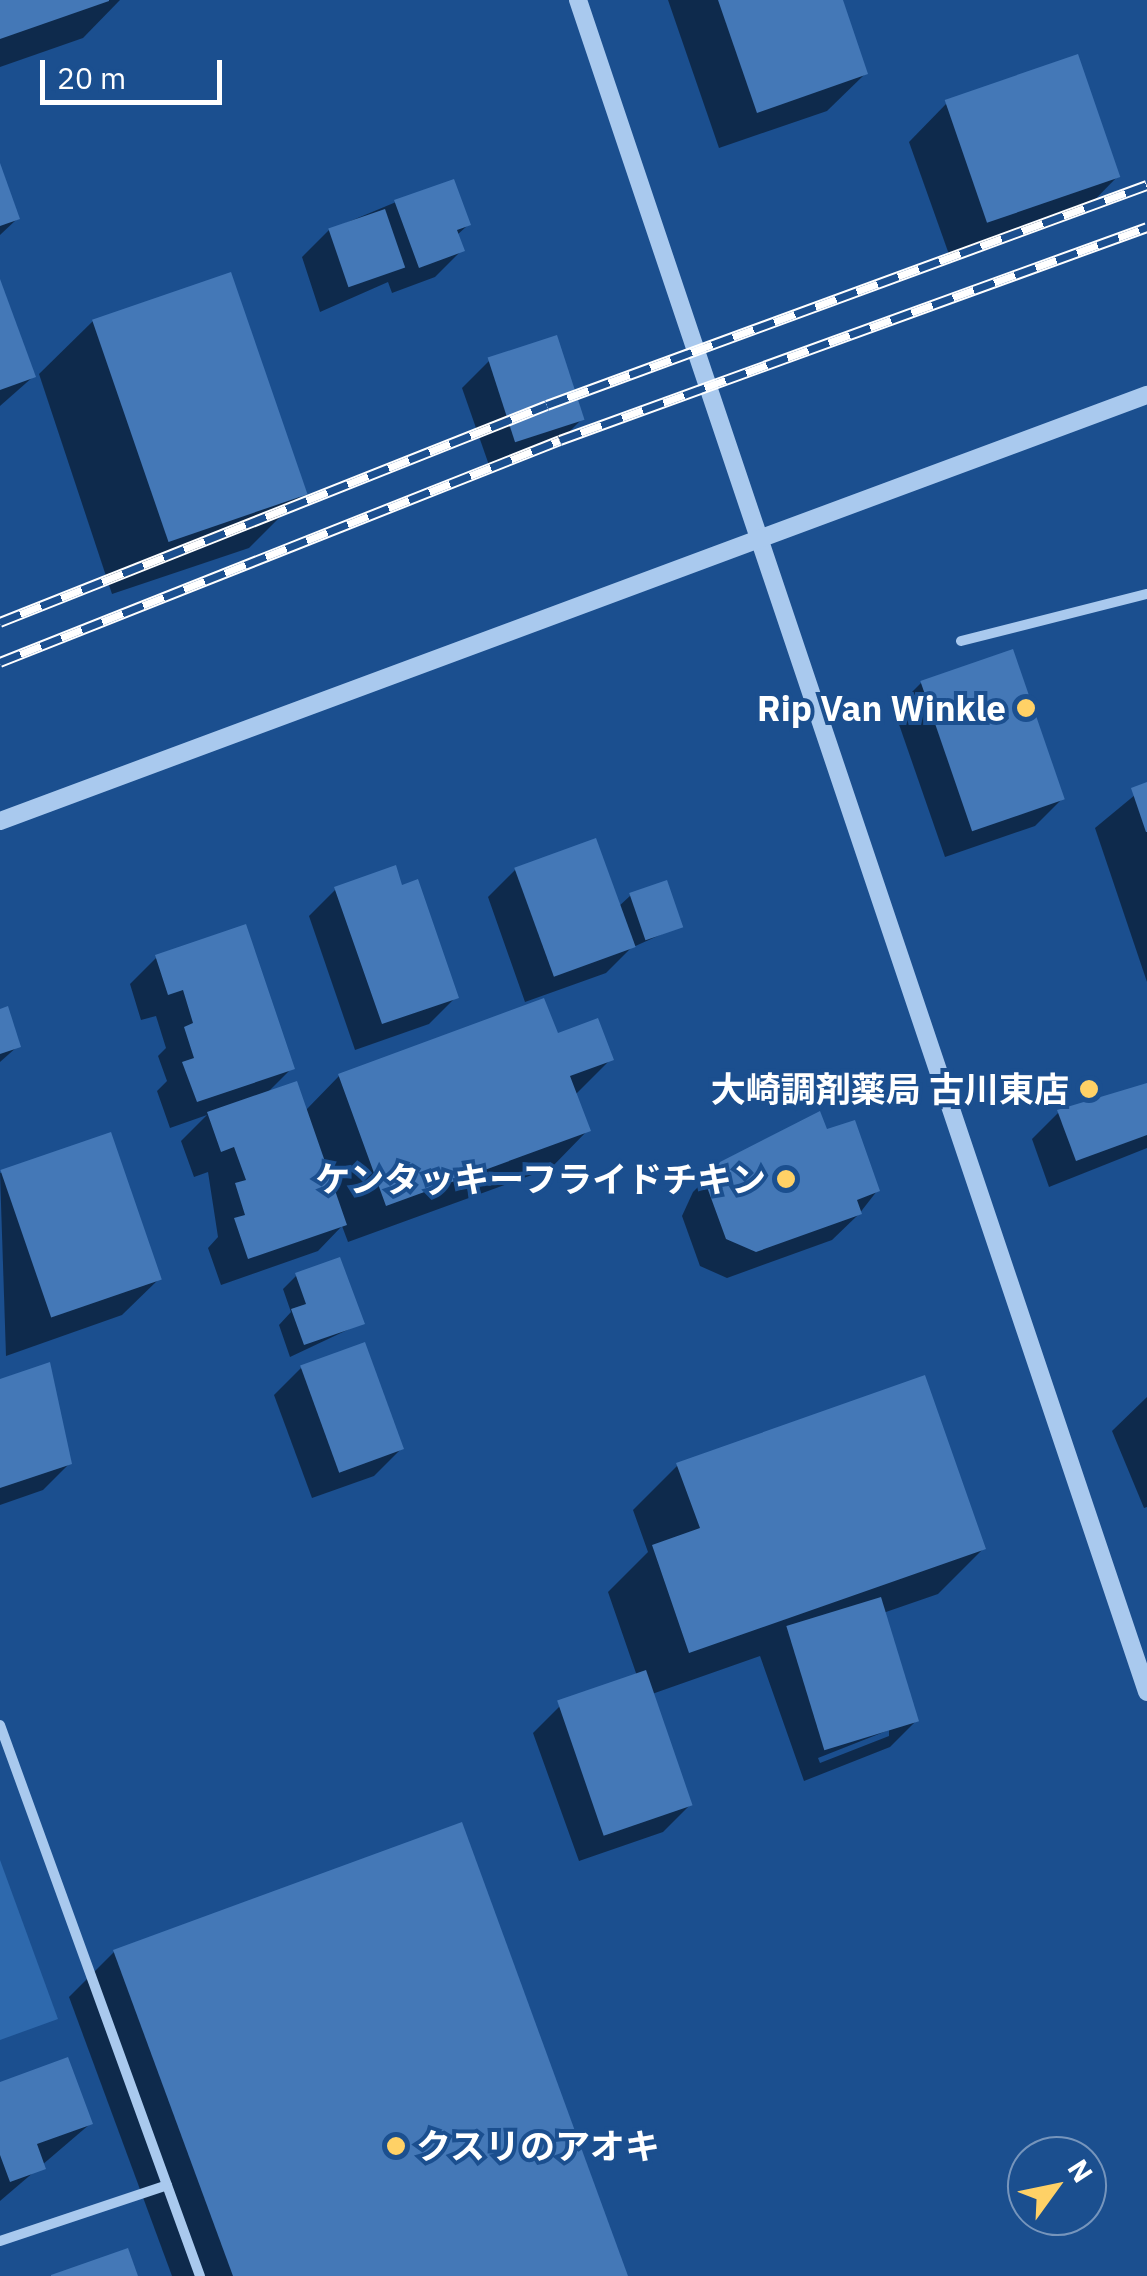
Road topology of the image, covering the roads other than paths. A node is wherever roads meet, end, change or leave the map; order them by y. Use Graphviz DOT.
graph roads {
  1 [pos="578,0"];
  2 [pos="1147,395"];
  3 [pos="766,541"];
  4 [pos="1147,594"];
  5 [pos="961,641"];
  6 [pos="0,821"];
  7 [pos="1147,1692"];
  8 [pos="0,1725"];
  9 [pos="167,2185"];
  10 [pos="0,2241"];
  11 [pos="200,2276"];
  1 -- 3 [label="street"];
  2 -- 3 [label="street"];
  3 -- 6 [label="street"];
  3 -- 7 [label="street"];
  4 -- 5 [label="street"];
  8 -- 9 [label="street"];
  9 -- 10 [label="street"];
  9 -- 11 [label="street"];
}
